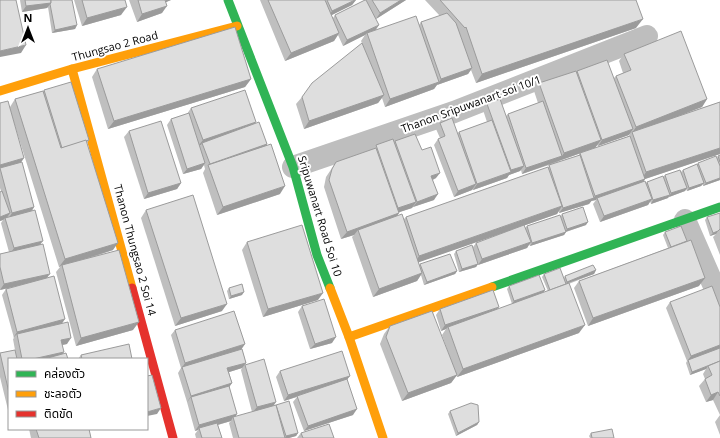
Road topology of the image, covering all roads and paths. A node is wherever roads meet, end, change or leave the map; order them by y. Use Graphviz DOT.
graph roads {
  1 [pos="228,0"];
  2 [pos="237,26"];
  3 [pos="647,36"];
  4 [pos="72,69"];
  5 [pos="0,91"];
  6 [pos="293,167"];
  7 [pos="720,207"];
  8 [pos="685,220"];
  9 [pos="720,300"];
  10 [pos="349,337"];
  11 [pos="173,438"];
  12 [pos="383,438"];
  1 -- 2 [label="street, Sripuwanart Road Soi 10"];
  2 -- 4 [label="street, Thungsao 2 Road"];
  2 -- 6 [label="street, Sripuwanart Road Soi 10"];
  3 -- 6 [label="street, Thanon Sripuwanart soi 10/1"];
  4 -- 5 [label="street, Thungsao 2 Road"];
  4 -- 11 [label="street, Thanon Thungsao 2 Soi 14"];
  6 -- 10 [label="street, Sripuwanart Road Soi 10"];
  7 -- 8 [label="street"];
  8 -- 9 [label="street"];
  8 -- 10 [label="street"];
  10 -- 12 [label="street, Sripuwanart Road Soi 10"];
}
